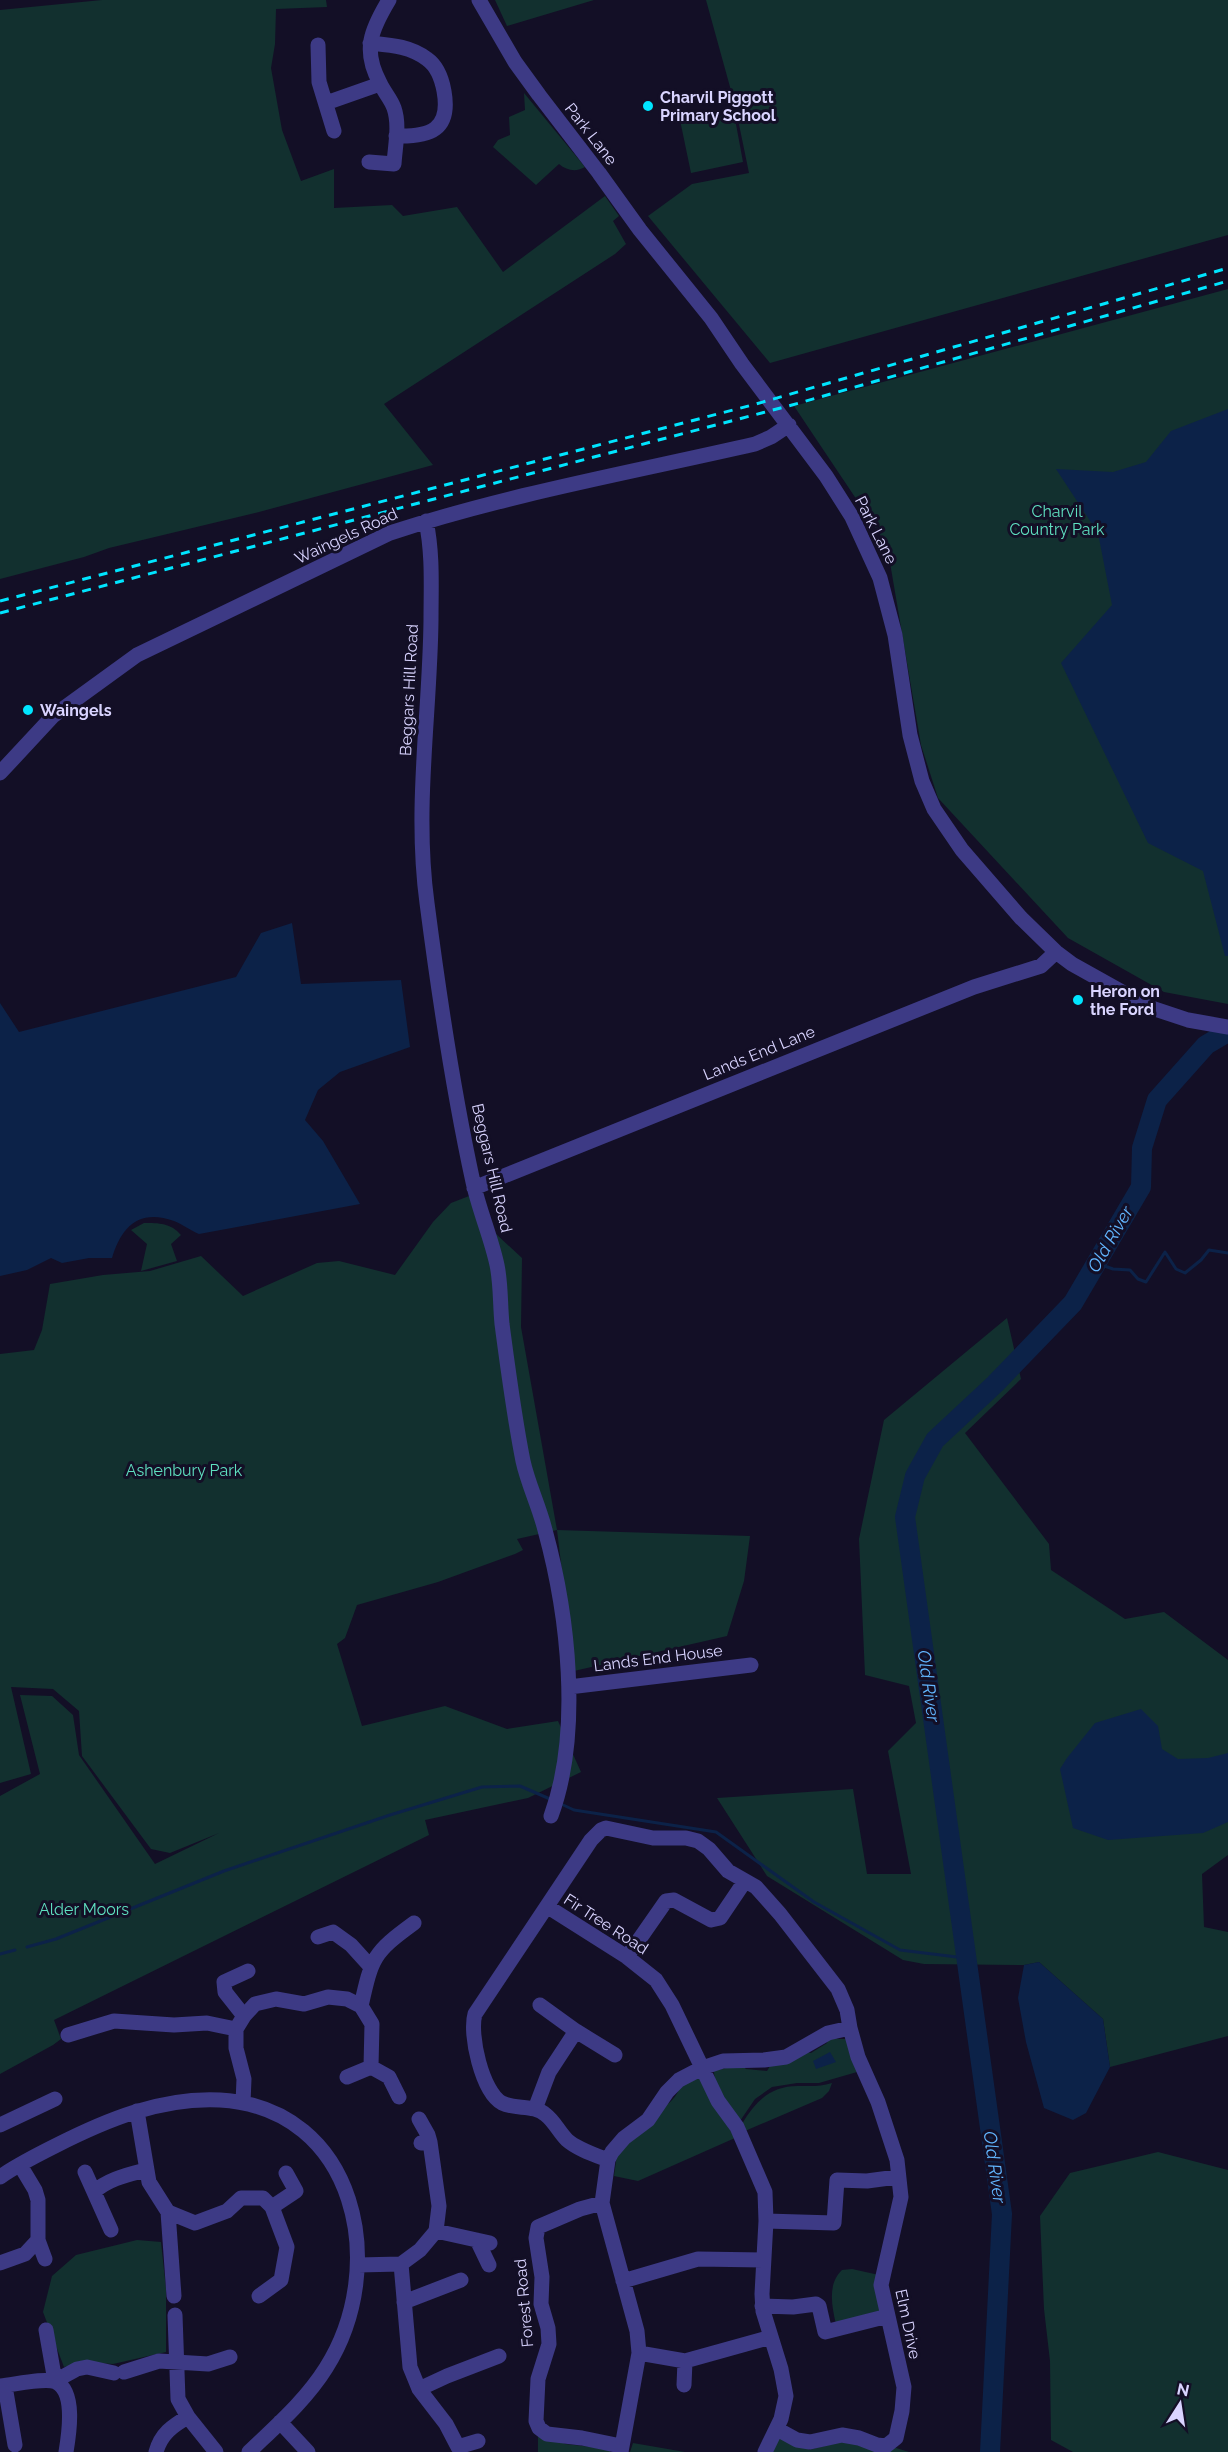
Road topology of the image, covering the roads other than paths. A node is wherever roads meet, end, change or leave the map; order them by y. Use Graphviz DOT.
graph roads {
  1 [pos="389,0"];
  2 [pos="479,0"];
  3 [pos="370,43"];
  4 [pos="318,45"];
  5 [pos="380,84"];
  6 [pos="326,103"];
  7 [pos="334,131"];
  8 [pos="396,136"];
  9 [pos="369,162"];
  10 [pos="789,425"];
  11 [pos="426,521"];
  12 [pos="0,773"];
  13 [pos="1056,952"];
  14 [pos="1228,1027"];
  15 [pos="474,1188"];
  16 [pos="751,1665"];
  17 [pos="569,1687"];
  18 [pos="551,1816"];
  19 [pos="745,1881"];
  20 [pos="548,1907"];
  21 [pos="414,1923"];
  22 [pos="318,1938"];
  23 [pos="627,1958"];
  24 [pos="370,1966"];
  25 [pos="248,1971"];
  26 [pos="540,2005"];
  27 [pos="361,2006"];
  28 [pos="240,2023"];
  29 [pos="850,2028"];
  30 [pos="576,2031"];
  31 [pos="68,2035"];
  32 [pos="615,2055"];
  33 [pos="371,2067"];
  34 [pos="702,2068"];
  35 [pos="347,2077"];
  36 [pos="399,2097"];
  37 [pos="55,2099"];
  38 [pos="243,2103"];
  39 [pos="535,2109"];
  40 [pos="137,2111"];
  41 [pos="419,2119"];
  42 [pos="0,2125"];
  43 [pos="608,2160"];
  44 [pos="20,2165"];
  45 [pos="146,2170"];
  46 [pos="85,2172"];
  47 [pos="286,2173"];
  48 [pos="0,2177"];
  49 [pos="897,2177"];
  50 [pos="94,2192"];
  51 [pos="602,2203"];
  52 [pos="272,2207"];
  53 [pos="168,2212"];
  54 [pos="766,2221"];
  55 [pos="111,2230"];
  56 [pos="436,2231"];
  57 [pos="38,2240"];
  58 [pos="45,2259"];
  59 [pos="764,2260"];
  60 [pos="0,2263"];
  61 [pos="401,2264"];
  62 [pos="358,2265"];
  63 [pos="489,2265"];
  64 [pos="461,2280"];
  65 [pos="623,2281"];
  66 [pos="174,2296"];
  67 [pos="260,2296"];
  68 [pos="404,2302"];
  69 [pos="762,2306"];
  70 [pos="174,2315"];
  71 [pos="888,2316"];
  72 [pos="46,2330"];
  73 [pos="771,2337"];
  74 [pos="639,2353"];
  75 [pos="499,2356"];
  76 [pos="230,2357"];
  77 [pos="685,2361"];
  78 [pos="178,2363"];
  79 [pos="55,2381"];
  80 [pos="684,2385"];
  81 [pos="2,2386"];
  82 [pos="419,2389"];
  83 [pos="188,2417"];
  84 [pos="280,2422"];
  85 [pos="777,2429"];
  86 [pos="477,2441"];
  87 [pos="15,2445"];
  88 [pos="451,2449"];
  89 [pos="621,2449"];
  90 [pos="66,2452"];
  91 [pos="156,2452"];
  92 [pos="216,2452"];
  93 [pos="249,2452"];
  94 [pos="308,2452"];
  95 [pos="765,2452"];
  1 -- 3 [label="street"];
  2 -- 10 [label="street, Park Lane"];
  3 -- 5 [label="street"];
  3 -- 8 [label="street"];
  4 -- 6 [label="street"];
  5 -- 6 [label="street"];
  5 -- 8 [label="street"];
  6 -- 7 [label="street"];
  8 -- 9 [label="street"];
  10 -- 11 [label="street, Waingels Road"];
  10 -- 13 [label="street, Park Lane"];
  11 -- 12 [label="street, Waingels Road"];
  11 -- 15 [label="street, Beggars Hill Road"];
  13 -- 14 [label="street, Park Lane"];
  13 -- 15 [label="street, Lands End Lane"];
  15 -- 17 [label="street, Beggars Hill Road"];
  16 -- 17 [label="street, Lands End House"];
  17 -- 18 [label="street, Beggars Hill Road"];
  19 -- 20 [label="street, Fir Tree Road"];
  19 -- 23 [label="street"];
  19 -- 29 [label="street, Fir Tree Road"];
  20 -- 23 [label="street, Fir Tree Road"];
  20 -- 39 [label="street"];
  21 -- 24 [label="street"];
  22 -- 24 [label="street"];
  23 -- 34 [label="street, Fir Tree Road"];
  24 -- 27 [label="street"];
  25 -- 28 [label="street"];
  26 -- 30 [label="street"];
  27 -- 28 [label="street"];
  27 -- 33 [label="street"];
  28 -- 31 [label="street"];
  28 -- 38 [label="street"];
  29 -- 34 [label="street"];
  29 -- 49 [label="street, Elm Drive"];
  30 -- 32 [label="street"];
  30 -- 39 [label="street"];
  33 -- 35 [label="street"];
  33 -- 36 [label="street"];
  34 -- 43 [label="street"];
  34 -- 54 [label="street, Fir Tree Road"];
  37 -- 42 [label="street"];
  38 -- 40 [label="street"];
  38 -- 62 [label="street"];
  39 -- 43 [label="street"];
  40 -- 44 [label="street"];
  40 -- 45 [label="street"];
  41 -- 56 [label="street"];
  43 -- 51 [label="street"];
  44 -- 48 [label="street"];
  44 -- 57 [label="street"];
  45 -- 50 [label="street"];
  45 -- 53 [label="street"];
  46 -- 50 [label="street"];
  47 -- 52 [label="street"];
  49 -- 54 [label="street"];
  49 -- 71 [label="street, Elm Drive"];
  50 -- 55 [label="street"];
  51 -- 65 [label="street, Forest Road"];
  51 -- 89 [label="street, Forest Road"];
  52 -- 53 [label="street"];
  52 -- 67 [label="street"];
  53 -- 66 [label="street"];
  54 -- 59 [label="street"];
  56 -- 61 [label="street"];
  56 -- 63 [label="street"];
  57 -- 58 [label="street"];
  57 -- 60 [label="street"];
  59 -- 65 [label="street"];
  59 -- 69 [label="street"];
  61 -- 62 [label="street"];
  61 -- 68 [label="street"];
  62 -- 84 [label="street"];
  64 -- 68 [label="street"];
  65 -- 74 [label="street, Forest Road"];
  68 -- 82 [label="street"];
  69 -- 71 [label="street"];
  69 -- 73 [label="street"];
  70 -- 78 [label="street"];
  71 -- 85 [label="street, Elm Drive"];
  72 -- 79 [label="street"];
  73 -- 77 [label="street"];
  73 -- 85 [label="street"];
  74 -- 77 [label="street"];
  74 -- 89 [label="street, Forest Road"];
  75 -- 82 [label="street"];
  76 -- 78 [label="street"];
  77 -- 80 [label="street"];
  78 -- 79 [label="street"];
  78 -- 83 [label="street"];
  79 -- 81 [label="street"];
  79 -- 90 [label="street"];
  81 -- 87 [label="street"];
  82 -- 88 [label="street"];
  83 -- 91 [label="street"];
  83 -- 92 [label="street"];
  84 -- 93 [label="street"];
  84 -- 94 [label="street"];
  85 -- 95 [label="street"];
  86 -- 88 [label="street"];
}
